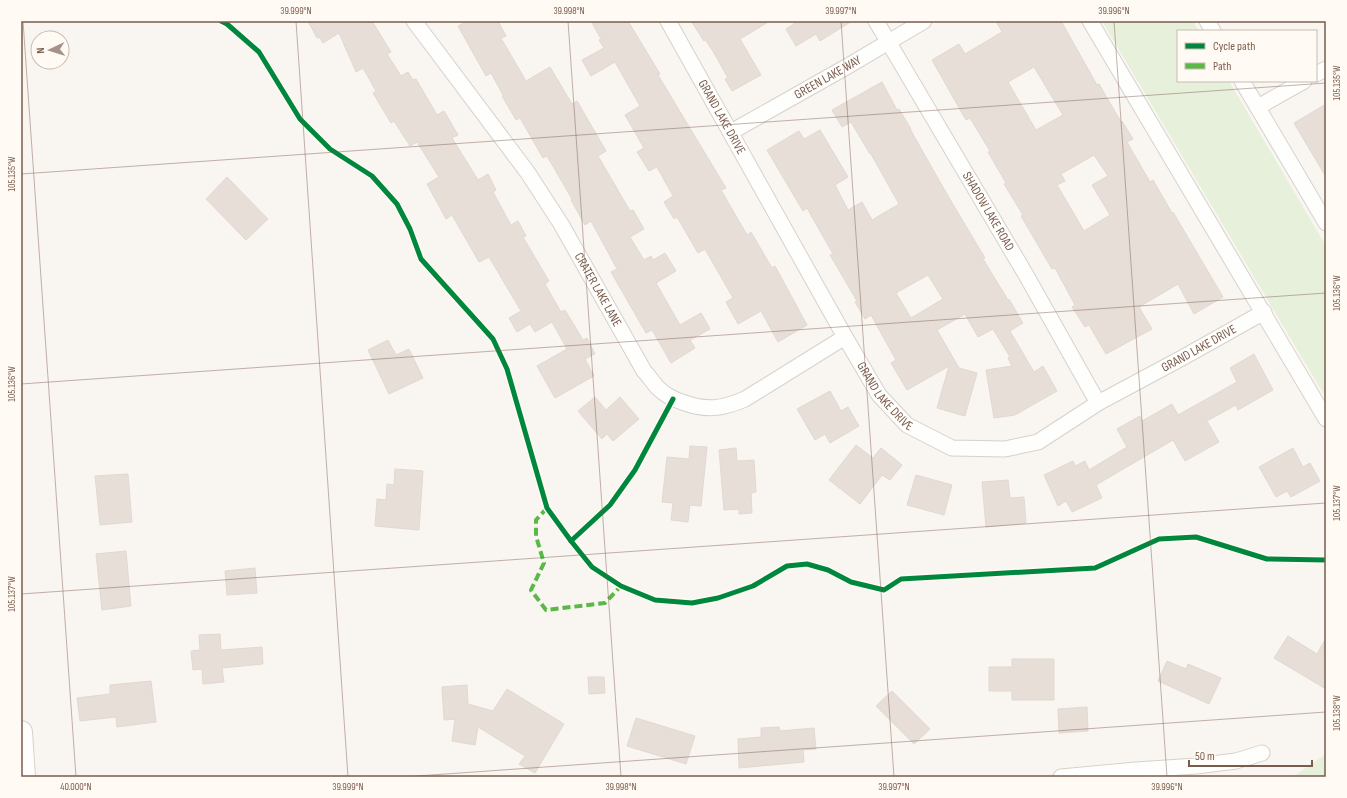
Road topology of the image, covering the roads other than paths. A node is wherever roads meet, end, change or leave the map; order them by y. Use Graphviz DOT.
graph roads {
  1 [pos="414,21"];
  2 [pos="668,21"];
  3 [pos="876,21"];
  4 [pos="924,21"];
  5 [pos="1090,21"];
  6 [pos="1207,21"];
  7 [pos="1212,30"];
  8 [pos="888,42"];
  9 [pos="1326,69"];
  10 [pos="1317,74"];
  11 [pos="1243,82"];
  12 [pos="1302,82"];
  13 [pos="1258,107"];
  14 [pos="731,132"];
  15 [pos="1326,223"];
  16 [pos="1264,312"];
  17 [pos="845,337"];
  18 [pos="1098,403"];
  19 [pos="1326,418"];
  20 [pos="21,732"];
  21 [pos="1262,753"];
  22 [pos="24,777"];
  23 [pos="1061,777"];
  1 -- 17 [label="street, CRATER LAKE LANE"];
  2 -- 14 [label="street, GRAND LAKE DRIVE"];
  3 -- 8 [label="street, SHADOW LAKE ROAD"];
  4 -- 8 [label="street, GREEN LAKE WAY"];
  5 -- 16 [label="street"];
  6 -- 7 [label="street"];
  8 -- 14 [label="street, GREEN LAKE WAY"];
  8 -- 18 [label="street, SHADOW LAKE ROAD"];
  9 -- 10 [label="street"];
  11 -- 13 [label="street"];
  12 -- 13 [label="street"];
  13 -- 15 [label="street"];
  14 -- 17 [label="street, GRAND LAKE DRIVE"];
  16 -- 18 [label="street, GRAND LAKE DRIVE"];
  16 -- 19 [label="street"];
  17 -- 18 [label="street, GRAND LAKE DRIVE"];
  20 -- 22 [label="main road"];
  21 -- 23 [label="street"];
}
